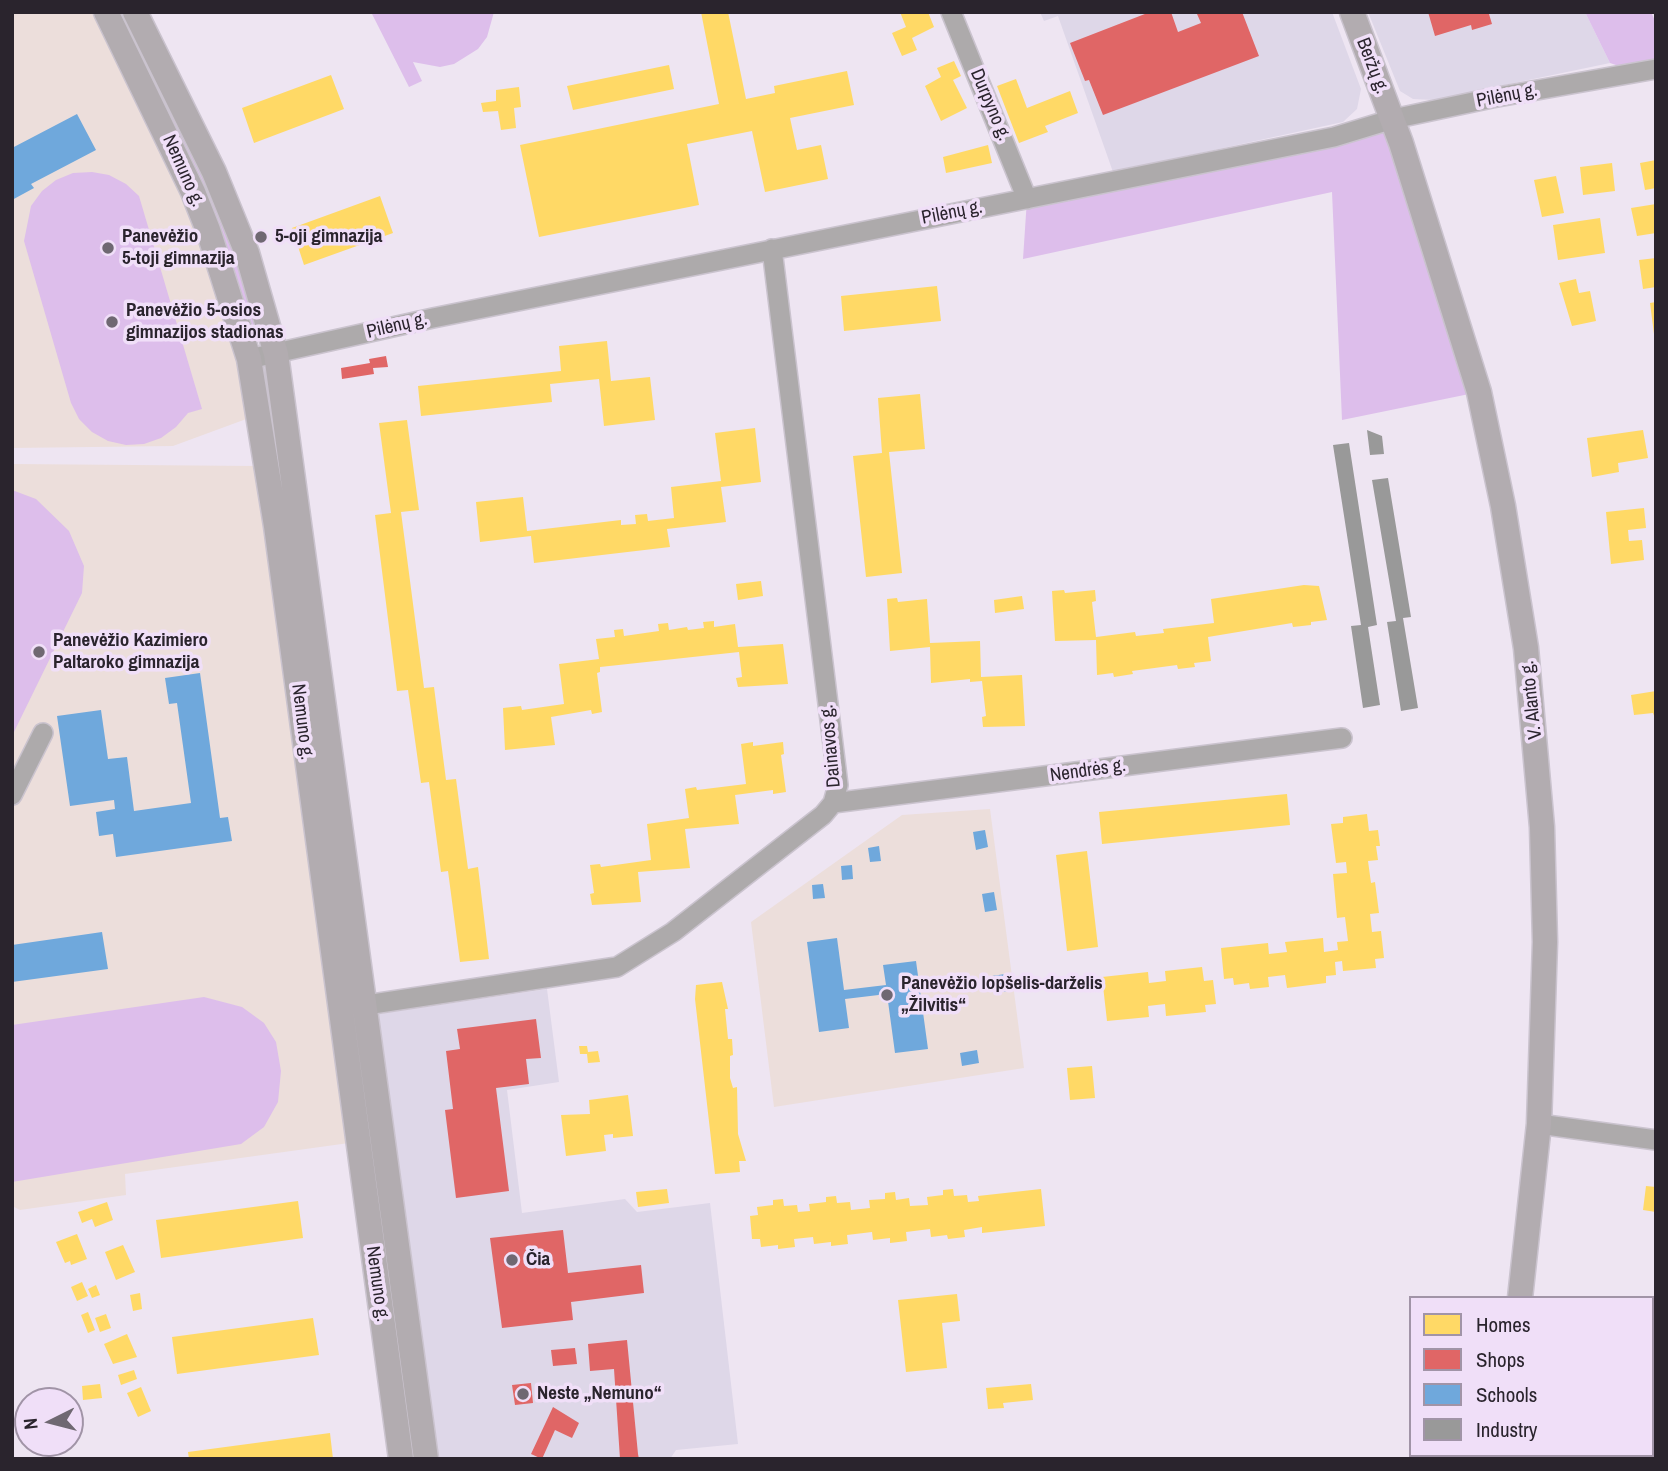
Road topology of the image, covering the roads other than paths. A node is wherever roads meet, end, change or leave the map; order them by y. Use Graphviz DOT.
graph roads {
  1 [pos="106,12"];
  2 [pos="135,12"];
  3 [pos="951,12"];
  4 [pos="1352,12"];
  5 [pos="1656,69"];
  6 [pos="1393,120"];
  7 [pos="1027,199"];
  8 [pos="772,249"];
  9 [pos="276,354"];
  10 [pos="249,359"];
  11 [pos="43,733"];
  12 [pos="1342,738"];
  13 [pos="12,795"];
  14 [pos="833,803"];
  15 [pos="366,1005"];
  16 [pos="1539,1124"];
  17 [pos="1656,1140"];
  18 [pos="1520,1296"];
  19 [pos="401,1459"];
  20 [pos="426,1459"];
  1 -- 10 [label="main road, Nemuno g."];
  2 -- 9 [label="main road, Nemuno g."];
  3 -- 7 [label="street, Durpyno g."];
  4 -- 6 [label="main road, Beržų g."];
  5 -- 6 [label="street, Pilėnų g."];
  6 -- 7 [label="street, Pilėnų g."];
  6 -- 16 [label="main road, V. Alanto g."];
  7 -- 8 [label="street, Pilėnų g."];
  8 -- 9 [label="street, Pilėnų g."];
  8 -- 14 [label="street, Dainavos g."];
  9 -- 10 [label="street, Pilėnų g."];
  9 -- 15 [label="main road, Nemuno g."];
  10 -- 19 [label="main road, Nemuno g."];
  11 -- 13 [label="street"];
  12 -- 14 [label="street, Nendrės g."];
  14 -- 15 [label="street, Dainavos g."];
  15 -- 20 [label="main road, Nemuno g."];
  16 -- 17 [label="street"];
  16 -- 18 [label="main road, V. Alanto g."];
}
